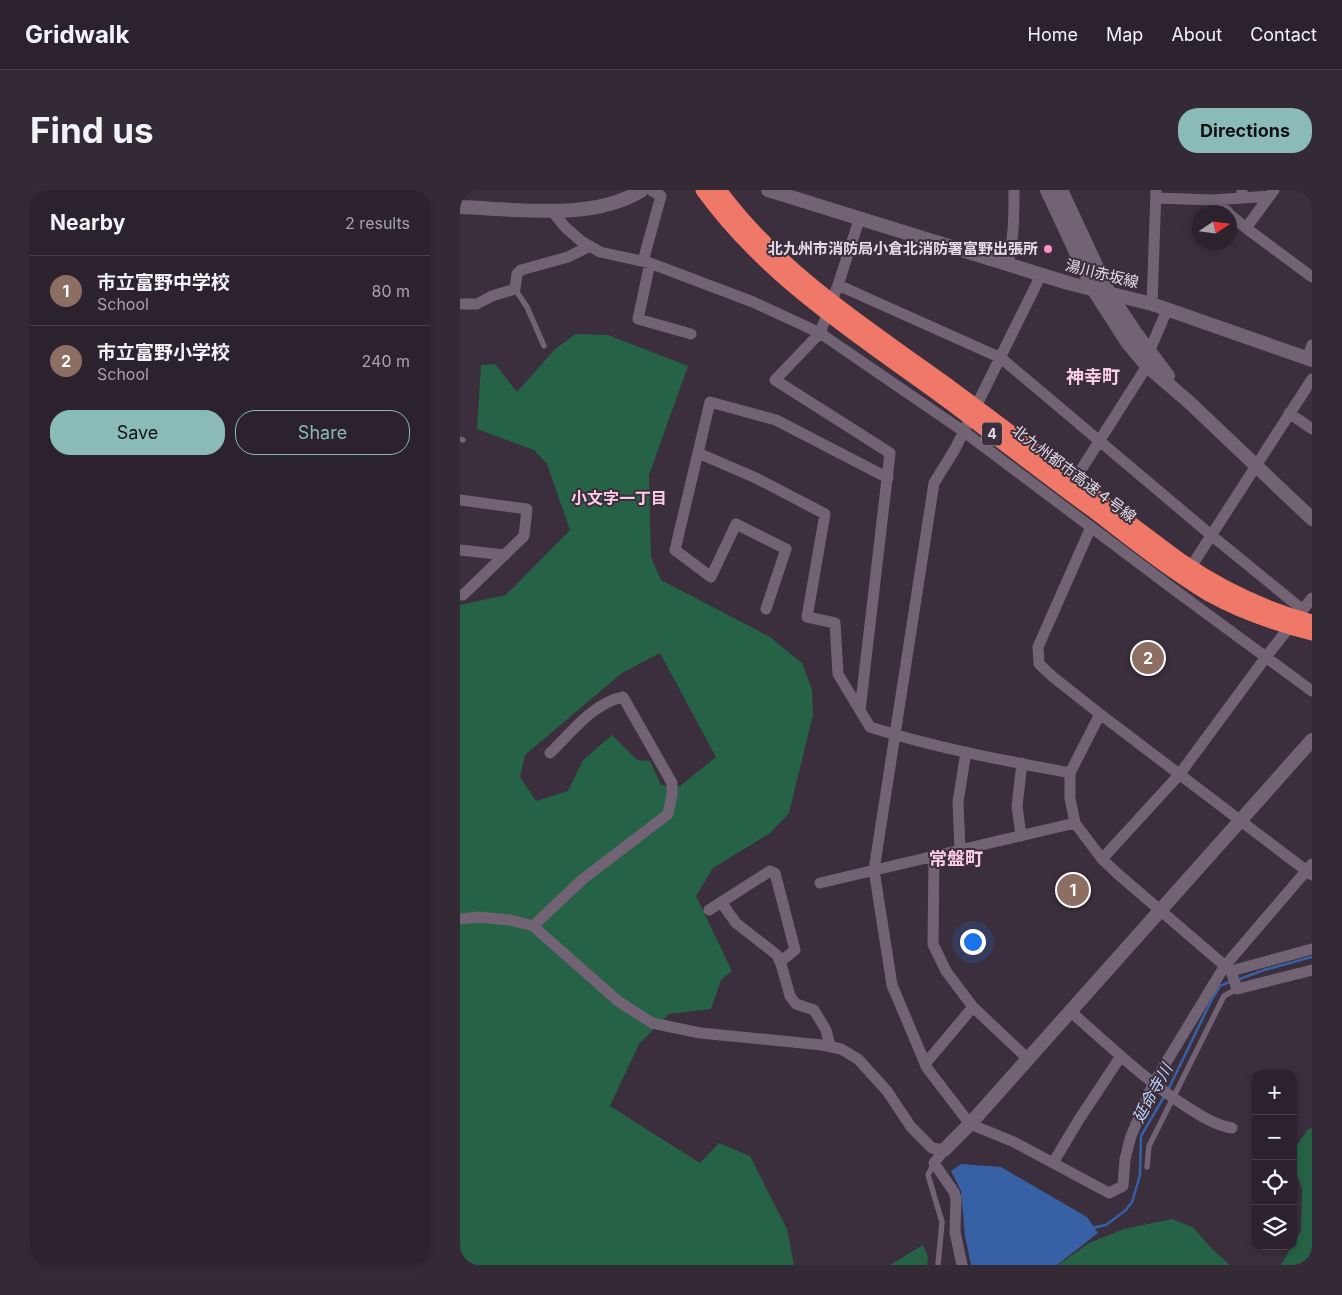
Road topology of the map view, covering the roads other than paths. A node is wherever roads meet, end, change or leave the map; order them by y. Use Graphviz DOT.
graph roads {
  1 [pos="642,190"];
  2 [pos="651,190"];
  3 [pos="703,190"];
  4 [pos="719,190"];
  5 [pos="768,190"];
  6 [pos="1014,190"];
  7 [pos="1047,190"];
  8 [pos="1061,190"];
  9 [pos="1272,193"];
  10 [pos="1156,194"];
  11 [pos="1242,194"];
  12 [pos="1198,195"];
  13 [pos="1213,200"];
  14 [pos="1219,205"];
  15 [pos="460,207"];
  16 [pos="551,210"];
  17 [pos="860,217"];
  18 [pos="1237,220"];
  19 [pos="1246,228"];
  20 [pos="590,246"];
  21 [pos="646,262"];
  22 [pos="1008,263"];
  23 [pos="1041,275"];
  24 [pos="1312,277"];
  25 [pos="838,285"];
  26 [pos="515,289"];
  27 [pos="1093,289"];
  28 [pos="1109,292"];
  29 [pos="460,304"];
  30 [pos="1152,304"];
  31 [pos="1166,310"];
  32 [pos="820,333"];
  33 [pos="691,334"];
  34 [pos="544,346"];
  35 [pos="1310,355"];
  36 [pos="1001,358"];
  37 [pos="1148,359"];
  38 [pos="1312,379"];
  39 [pos="1289,413"];
  40 [pos="1312,428"];
  41 [pos="963,431"];
  42 [pos="1099,441"];
  43 [pos="698,453"];
  44 [pos="1257,466"];
  45 [pos="888,478"];
  46 [pos="460,500"];
  47 [pos="1059,503"];
  48 [pos="1312,520"];
  49 [pos="1091,526"];
  50 [pos="1211,535"];
  51 [pos="460,550"];
  52 [pos="504,555"];
  53 [pos="1176,591"];
  54 [pos="460,595"];
  55 [pos="1312,598"];
  56 [pos="766,608"];
  57 [pos="1307,616"];
  58 [pos="1312,633"];
  59 [pos="1266,657"];
  60 [pos="1312,691"];
  61 [pos="860,710"];
  62 [pos="1100,714"];
  63 [pos="896,735"];
  64 [pos="1312,740"];
  65 [pos="966,752"];
  66 [pos="550,754"];
  67 [pos="1022,763"];
  68 [pos="1070,773"];
  69 [pos="1179,775"];
  70 [pos="1239,821"];
  71 [pos="1075,823"];
  72 [pos="1021,836"];
  73 [pos="960,850"];
  74 [pos="934,856"];
  75 [pos="1102,859"];
  76 [pos="874,870"];
  77 [pos="1310,871"];
  78 [pos="820,883"];
  79 [pos="721,902"];
  80 [pos="709,910"];
  81 [pos="1160,911"];
  82 [pos="460,919"];
  83 [pos="533,926"];
  84 [pos="1312,949"];
  85 [pos="780,962"];
  86 [pos="1227,969"];
  87 [pos="1312,970"];
  88 [pos="1237,989"];
  89 [pos="972,1007"];
  90 [pos="1071,1012"];
  91 [pos="830,1046"];
  92 [pos="1121,1056"];
  93 [pos="1028,1059"];
  94 [pos="925,1064"];
  95 [pos="1153,1084"];
  96 [pos="1173,1098"];
  97 [pos="970,1124"];
  98 [pos="1232,1128"];
  99 [pos="944,1150"];
  100 [pos="934,1163"];
  101 [pos="1053,1163"];
  102 [pos="1146,1167"];
  103 [pos="938,1265"];
  104 [pos="962,1265"];
  1 -- 16 [label="street"];
  2 -- 21 [label="street"];
  3 -- 58 [label="highway, 北九州都市高速４号線 / 4"];
  4 -- 57 [label="highway, 北九州都市高速４号線 / 4"];
  5 -- 17 [label="street, 湯川赤坂線"];
  6 -- 22 [label="street"];
  7 -- 27 [label="street"];
  8 -- 28 [label="street"];
  9 -- 11 [label="street"];
  9 -- 19 [label="street"];
  10 -- 12 [label="street"];
  10 -- 30 [label="street"];
  11 -- 13 [label="street"];
  12 -- 13 [label="street"];
  13 -- 14 [label="street"];
  15 -- 16 [label="street"];
  16 -- 20 [label="street"];
  17 -- 22 [label="street, 湯川赤坂線"];
  17 -- 25 [label="street"];
  18 -- 19 [label="street"];
  19 -- 24 [label="street"];
  20 -- 21 [label="street"];
  20 -- 26 [label="street"];
  21 -- 32 [label="street"];
  21 -- 33 [label="street"];
  22 -- 23 [label="street, 湯川赤坂線"];
  23 -- 27 [label="street, 湯川赤坂線"];
  23 -- 36 [label="street"];
  25 -- 32 [label="street"];
  25 -- 36 [label="street"];
  26 -- 29 [label="street"];
  26 -- 34 [label="lane"];
  27 -- 28 [label="street, 湯川赤坂線"];
  27 -- 37 [label="street"];
  28 -- 30 [label="street, 湯川赤坂線"];
  28 -- 37 [label="street"];
  30 -- 31 [label="street, 湯川赤坂線"];
  31 -- 35 [label="street, 湯川赤坂線"];
  31 -- 37 [label="street"];
  32 -- 41 [label="street"];
  32 -- 45 [label="street"];
  36 -- 41 [label="street"];
  36 -- 42 [label="street"];
  37 -- 42 [label="street"];
  37 -- 44 [label="street"];
  38 -- 39 [label="street"];
  39 -- 40 [label="street"];
  39 -- 44 [label="street"];
  41 -- 47 [label="street"];
  41 -- 63 [label="street"];
  42 -- 47 [label="street"];
  42 -- 50 [label="street"];
  43 -- 45 [label="street"];
  43 -- 56 [label="street"];
  43 -- 61 [label="street"];
  44 -- 48 [label="street"];
  44 -- 50 [label="street"];
  45 -- 61 [label="street"];
  46 -- 52 [label="street"];
  47 -- 49 [label="street"];
  49 -- 53 [label="street"];
  49 -- 62 [label="street"];
  50 -- 53 [label="street"];
  50 -- 57 [label="street"];
  51 -- 52 [label="street"];
  52 -- 54 [label="street"];
  53 -- 59 [label="street"];
  55 -- 57 [label="street"];
  57 -- 59 [label="street"];
  59 -- 60 [label="street"];
  59 -- 69 [label="street"];
  61 -- 63 [label="street"];
  62 -- 68 [label="street"];
  62 -- 69 [label="street"];
  63 -- 65 [label="street"];
  63 -- 76 [label="street"];
  64 -- 70 [label="street"];
  65 -- 67 [label="street"];
  65 -- 73 [label="street"];
  66 -- 83 [label="street"];
  67 -- 68 [label="street"];
  67 -- 72 [label="street"];
  68 -- 71 [label="street"];
  69 -- 70 [label="street"];
  69 -- 75 [label="street"];
  70 -- 77 [label="street"];
  70 -- 81 [label="street"];
  71 -- 72 [label="street"];
  71 -- 75 [label="street"];
  72 -- 73 [label="street"];
  73 -- 74 [label="street"];
  74 -- 76 [label="street"];
  74 -- 89 [label="street"];
  75 -- 81 [label="street"];
  76 -- 78 [label="street"];
  76 -- 94 [label="street"];
  77 -- 86 [label="street"];
  79 -- 80 [label="street"];
  79 -- 85 [label="street"];
  79 -- 85 [label="street"];
  81 -- 86 [label="street"];
  81 -- 90 [label="street"];
  82 -- 83 [label="street"];
  83 -- 91 [label="street"];
  84 -- 86 [label="street"];
  85 -- 91 [label="street"];
  86 -- 88 [label="street"];
  86 -- 95 [label="street"];
  87 -- 88 [label="street"];
  88 -- 96 [label="lane"];
  89 -- 93 [label="street"];
  89 -- 94 [label="street"];
  90 -- 92 [label="street"];
  90 -- 93 [label="street"];
  91 -- 99 [label="street"];
  92 -- 95 [label="street"];
  92 -- 101 [label="street"];
  93 -- 97 [label="street"];
  94 -- 97 [label="street"];
  95 -- 96 [label="street"];
  95 -- 101 [label="street"];
  96 -- 98 [label="street"];
  96 -- 102 [label="lane"];
  97 -- 99 [label="street"];
  97 -- 101 [label="street"];
  99 -- 100 [label="street"];
  100 -- 103 [label="lane"];
  100 -- 104 [label="street"];
}
